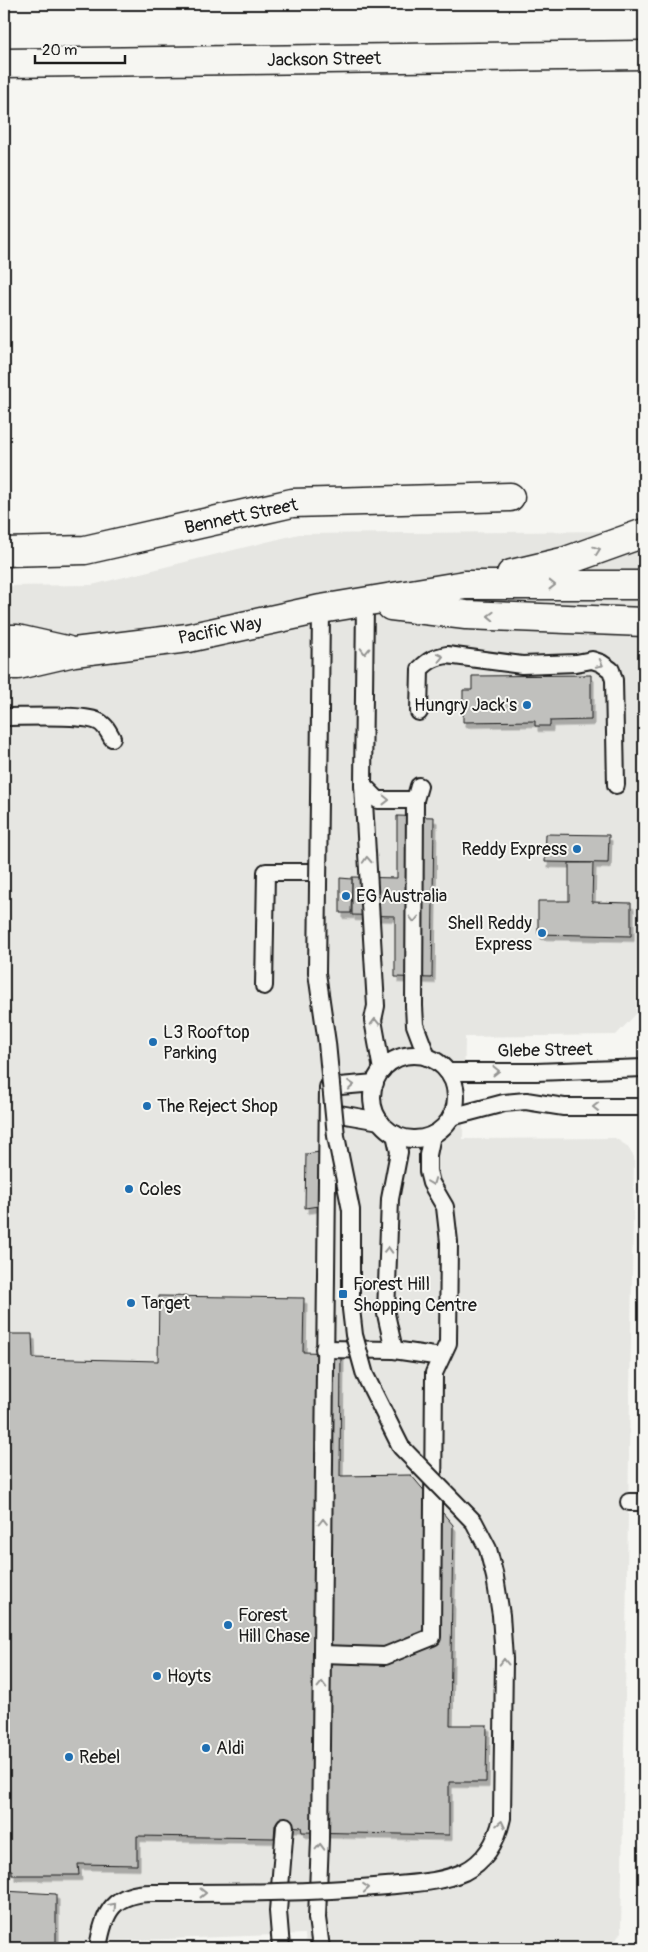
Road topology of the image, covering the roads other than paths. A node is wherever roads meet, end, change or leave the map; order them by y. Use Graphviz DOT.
graph roads {
  1 [pos="644,55"];
  2 [pos="4,62"];
  3 [pos="510,497"];
  4 [pos="644,533"];
  5 [pos="4,552"];
  6 [pos="465,584"];
  7 [pos="644,585"];
  8 [pos="365,603"];
  9 [pos="321,609"];
  10 [pos="644,622"];
  11 [pos="4,638"];
  12 [pos="74,652"];
  13 [pos="4,665"];
  14 [pos="419,712"];
  15 [pos="4,717"];
  16 [pos="112,738"];
  17 [pos="363,785"];
  18 [pos="616,785"];
  19 [pos="318,872"];
  20 [pos="264,986"];
  21 [pos="427,1057"];
  22 [pos="644,1068"];
  23 [pos="448,1072"];
  24 [pos="378,1076"];
  25 [pos="644,1107"];
  26 [pos="328,1112"];
  27 [pos="451,1117"];
  28 [pos="380,1121"];
  29 [pos="395,1134"];
  30 [pos="432,1135"];
  31 [pos="324,1349"];
  32 [pos="394,1350"];
  33 [pos="441,1358"];
  34 [pos="322,1654"];
  35 [pos="284,1826"];
  36 [pos="98,1948"];
  37 [pos="280,1948"];
  38 [pos="321,1948"];
  1 -- 2 [label="street, Jackson Street"];
  3 -- 5 [label="street, Bennett Street"];
  6 -- 4 [label="street, one-way"];
  6 -- 7 [label="street, Pacific Way, one-way"];
  6 -- 8 [label="street, Pacific Way"];
  8 -- 9 [label="street, Pacific Way"];
  10 -- 8 [label="street, Pacific Way, one-way"];
  8 -- 17 [label="lane, one-way"];
  9 -- 12 [label="street, Pacific Way"];
  9 -- 19 [label="lane, bridge"];
  11 -- 12 [label="street, Pacific Way"];
  12 -- 13 [label="street, Pacific Way"];
  14 -- 18 [label="lane, one-way"];
  15 -- 16 [label="lane"];
  17 -- 21 [label="lane, one-way"];
  24 -- 17 [label="lane, one-way"];
  19 -- 20 [label="lane"];
  36 -- 19 [label="lane, one-way, bridge"];
  21 -- 23 [label="lane"];
  21 -- 24 [label="lane"];
  23 -- 22 [label="lane, Glebe Street, one-way"];
  23 -- 27 [label="lane"];
  26 -- 24 [label="lane, one-way"];
  24 -- 28 [label="lane"];
  25 -- 27 [label="lane, one-way"];
  26 -- 28 [label="lane"];
  26 -- 31 [label="lane"];
  27 -- 30 [label="lane"];
  28 -- 29 [label="lane"];
  29 -- 30 [label="lane"];
  32 -- 29 [label="lane, one-way"];
  30 -- 33 [label="lane, one-way"];
  31 -- 32 [label="lane"];
  34 -- 31 [label="lane, one-way"];
  32 -- 33 [label="lane"];
  33 -- 34 [label="lane"];
  38 -- 34 [label="lane, one-way"];
  35 -- 37 [label="lane"];
}
